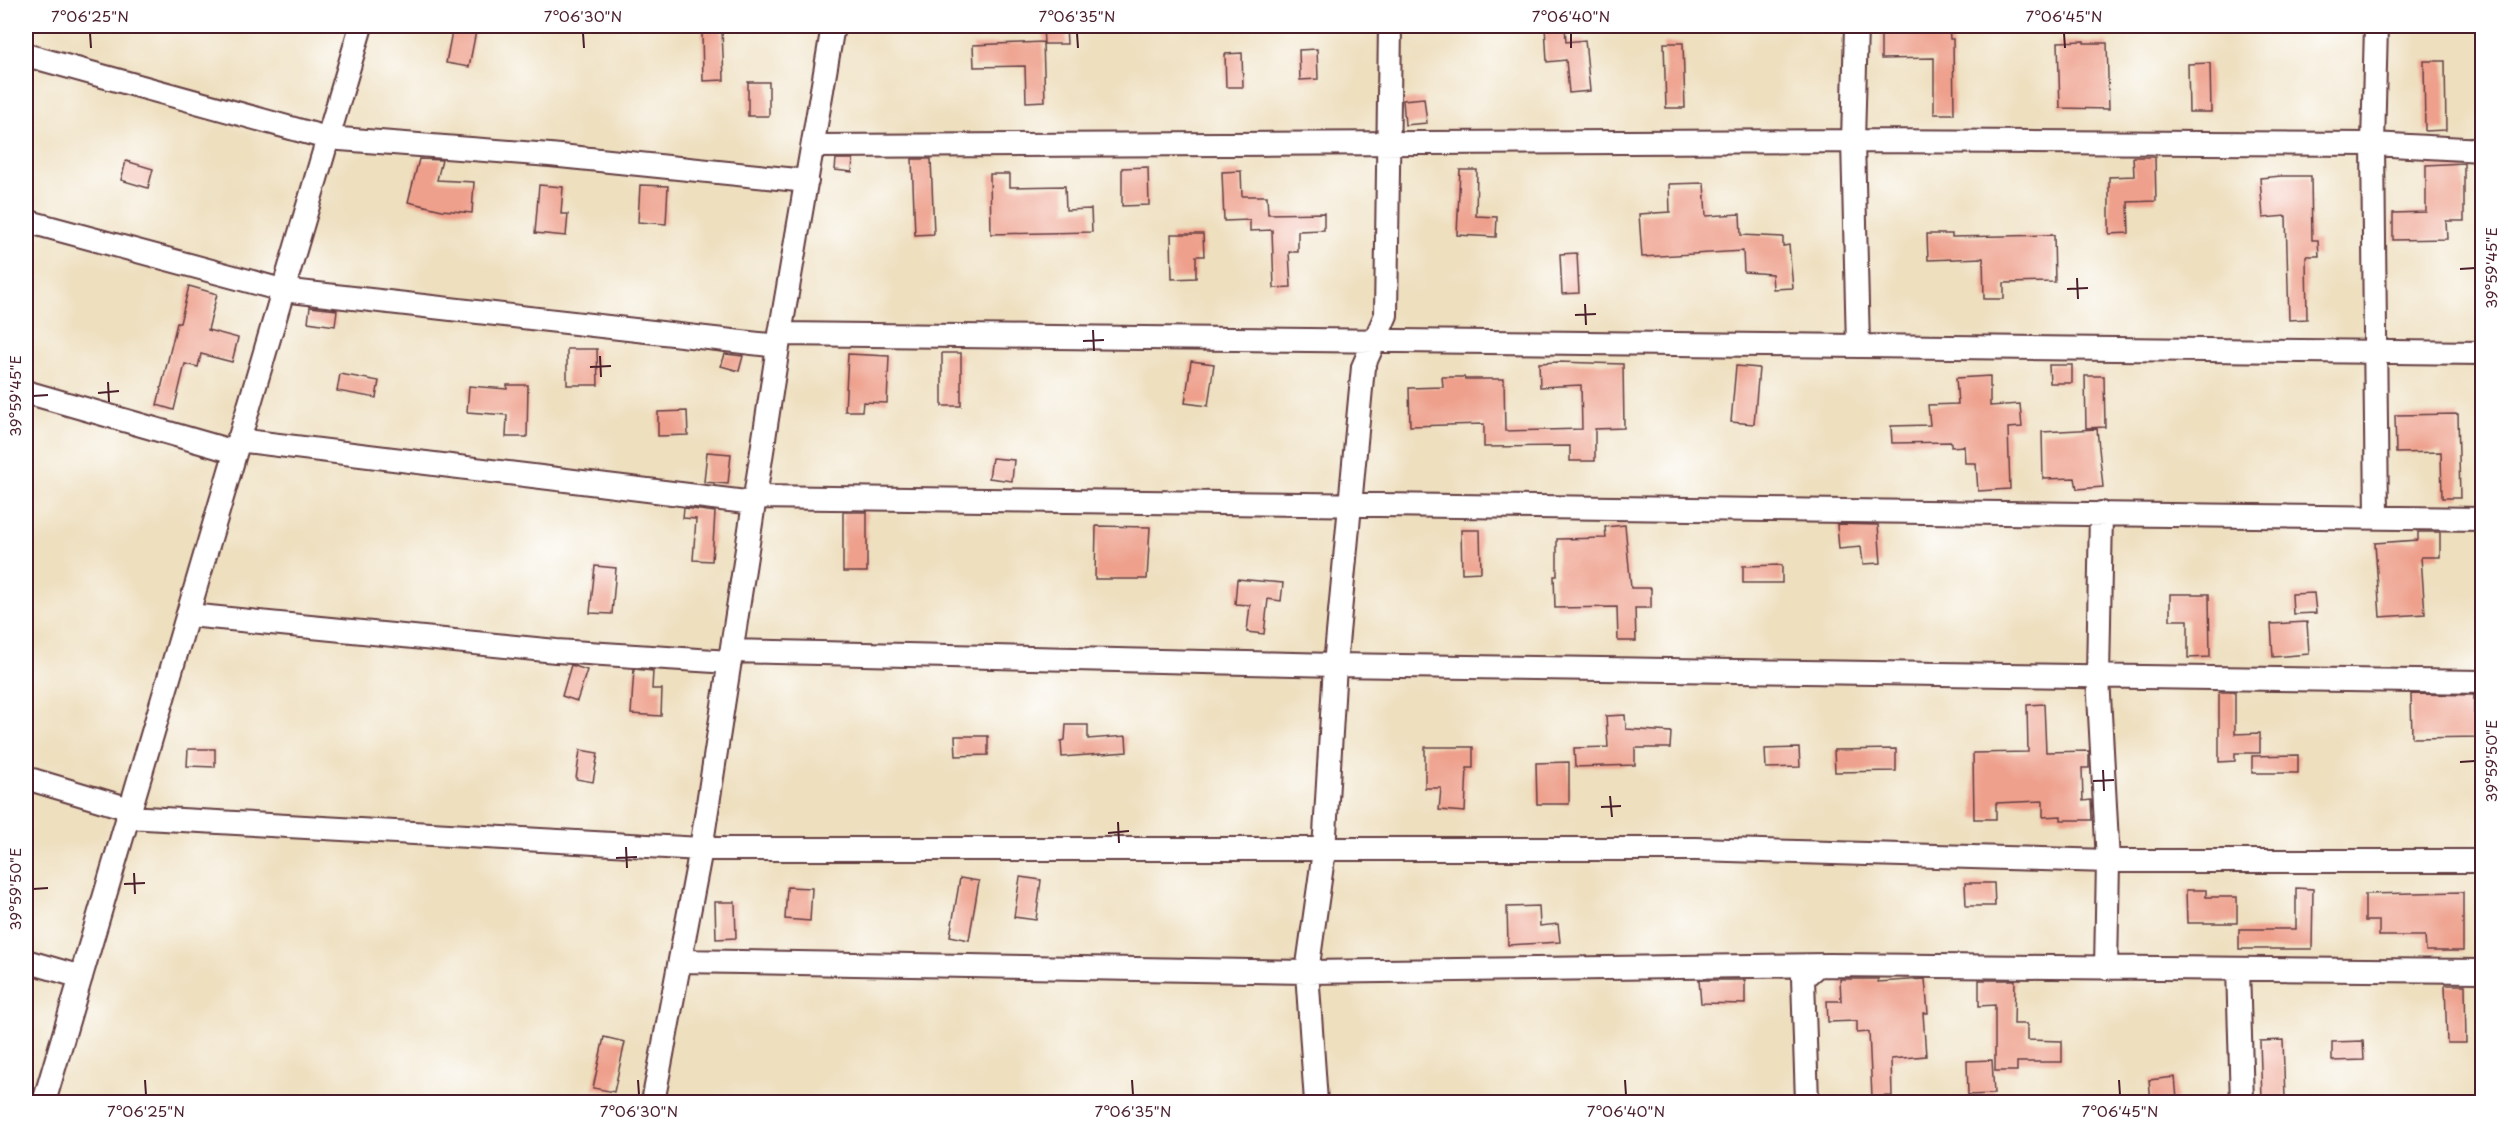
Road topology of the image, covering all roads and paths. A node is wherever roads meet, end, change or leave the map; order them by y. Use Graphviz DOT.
graph roads {
  1 [pos="361,26"];
  2 [pos="833,26"];
  3 [pos="1390,26"];
  4 [pos="1856,26"];
  5 [pos="2376,26"];
  6 [pos="26,55"];
  7 [pos="327,138"];
  8 [pos="1853,141"];
  9 [pos="1388,143"];
  10 [pos="2373,144"];
  11 [pos="813,146"];
  12 [pos="2482,150"];
  13 [pos="807,181"];
  14 [pos="26,221"];
  15 [pos="282,290"];
  16 [pos="779,340"];
  17 [pos="1374,340"];
  18 [pos="1858,346"];
  19 [pos="2376,352"];
  20 [pos="2482,353"];
  21 [pos="26,392"];
  22 [pos="237,446"];
  23 [pos="755,500"];
  24 [pos="1349,502"];
  25 [pos="2101,513"];
  26 [pos="2377,517"];
  27 [pos="2482,519"];
  28 [pos="189,615"];
  29 [pos="731,656"];
  30 [pos="1335,665"];
  31 [pos="2098,677"];
  32 [pos="2482,682"];
  33 [pos="26,778"];
  34 [pos="129,813"];
  35 [pos="701,849"];
  36 [pos="1324,851"];
  37 [pos="2109,861"];
  38 [pos="2482,861"];
  39 [pos="26,961"];
  40 [pos="680,961"];
  41 [pos="1817,966"];
  42 [pos="2106,968"];
  43 [pos="2238,969"];
  44 [pos="2482,971"];
  45 [pos="1307,972"];
  46 [pos="81,976"];
  47 [pos="44,1102"];
  48 [pos="653,1102"];
  49 [pos="1316,1102"];
  50 [pos="1807,1102"];
  51 [pos="2242,1102"];
  1 -- 7 [label="street"];
  2 -- 11 [label="street"];
  3 -- 9 [label="street"];
  4 -- 8 [label="street"];
  5 -- 10 [label="street"];
  6 -- 7 [label="street"];
  7 -- 13 [label="street"];
  7 -- 15 [label="street"];
  8 -- 9 [label="street"];
  8 -- 10 [label="street"];
  8 -- 18 [label="street"];
  9 -- 11 [label="street"];
  9 -- 17 [label="street"];
  10 -- 12 [label="street"];
  10 -- 19 [label="street"];
  11 -- 13 [label="street"];
  13 -- 16 [label="street"];
  14 -- 15 [label="street"];
  15 -- 16 [label="street"];
  15 -- 22 [label="street"];
  16 -- 17 [label="street"];
  16 -- 23 [label="street"];
  17 -- 18 [label="street"];
  17 -- 24 [label="street"];
  18 -- 19 [label="street"];
  19 -- 20 [label="street"];
  19 -- 26 [label="street"];
  21 -- 22 [label="street"];
  22 -- 23 [label="street"];
  22 -- 28 [label="street"];
  23 -- 24 [label="street"];
  23 -- 29 [label="street"];
  24 -- 25 [label="street"];
  24 -- 30 [label="street"];
  25 -- 26 [label="street"];
  25 -- 31 [label="street"];
  26 -- 27 [label="street"];
  28 -- 29 [label="street"];
  28 -- 34 [label="street"];
  29 -- 30 [label="street"];
  29 -- 35 [label="street"];
  30 -- 31 [label="street"];
  30 -- 36 [label="street"];
  31 -- 32 [label="street"];
  31 -- 37 [label="street"];
  33 -- 34 [label="street"];
  34 -- 35 [label="street"];
  34 -- 46 [label="street"];
  35 -- 36 [label="street"];
  35 -- 40 [label="street"];
  36 -- 37 [label="street"];
  36 -- 45 [label="street"];
  37 -- 38 [label="street"];
  37 -- 42 [label="street"];
  39 -- 46 [label="street"];
  40 -- 45 [label="street"];
  40 -- 48 [label="street"];
  41 -- 42 [label="street"];
  41 -- 45 [label="street"];
  41 -- 50 [label="street"];
  42 -- 43 [label="street"];
  43 -- 44 [label="street"];
  43 -- 51 [label="street"];
  45 -- 49 [label="street"];
  46 -- 47 [label="street"];
}
